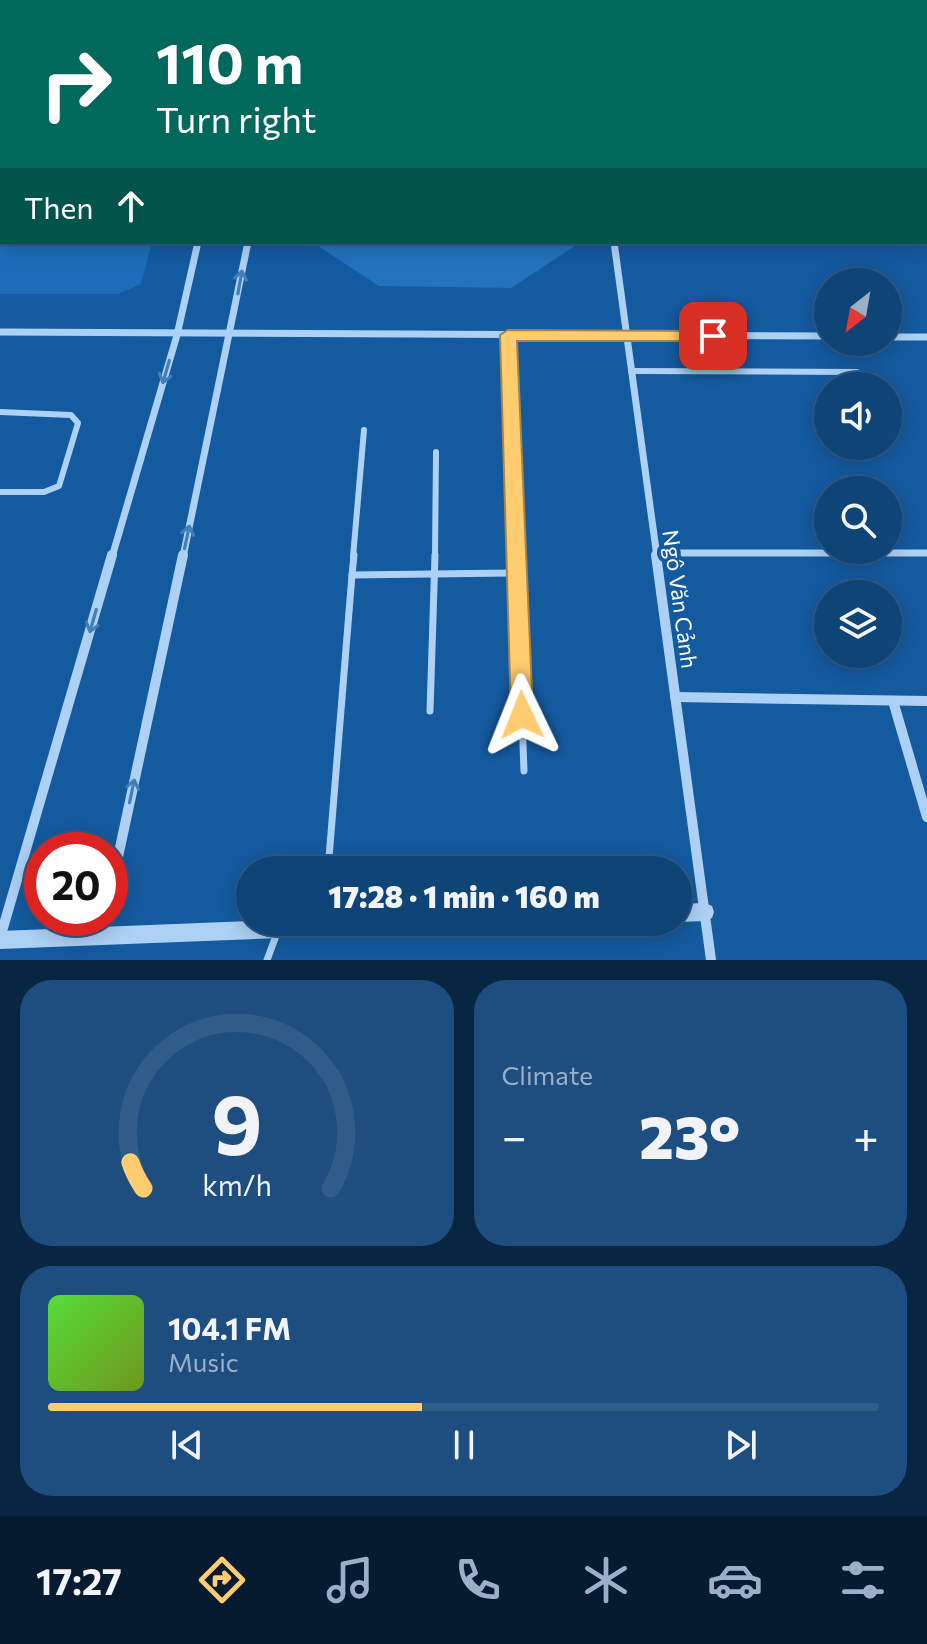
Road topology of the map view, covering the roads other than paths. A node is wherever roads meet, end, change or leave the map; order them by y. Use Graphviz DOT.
graph roads {
  1 [pos="198,244"];
  2 [pos="248,244"];
  3 [pos="614,244"];
  4 [pos="0,332"];
  5 [pos="177,335"];
  6 [pos="231,335"];
  7 [pos="508,335"];
  8 [pos="627,336"];
  9 [pos="814,336"];
  10 [pos="902,337"];
  11 [pos="927,337"];
  12 [pos="631,371"];
  13 [pos="857,372"];
  14 [pos="0,412"];
  15 [pos="364,430"];
  16 [pos="436,452"];
  17 [pos="0,492"];
  18 [pos="656,553"];
  19 [pos="927,553"];
  20 [pos="517,573"];
  21 [pos="435,574"];
  22 [pos="352,575"];
  23 [pos="675,697"];
  24 [pos="893,701"];
  25 [pos="927,701"];
  26 [pos="430,711"];
  27 [pos="524,771"];
  28 [pos="927,817"];
  29 [pos="123,832"];
  30 [pos="329,856"];
  31 [pos="692,912"];
  32 [pos="705,912"];
  33 [pos="128,927"];
  34 [pos="236,929"];
  35 [pos="26,936"];
  36 [pos="276,936"];
  37 [pos="0,939"];
  38 [pos="267,960"];
  39 [pos="711,960"];
  1 -- 5 [label="street"];
  6 -- 2 [label="street, one-way"];
  3 -- 8 [label="street, Ngô Văn Cảnh"];
  4 -- 5 [label="street"];
  5 -- 6 [label="street"];
  5 -- 37 [label="street, one-way"];
  6 -- 7 [label="street"];
  29 -- 6 [label="street, one-way"];
  7 -- 8 [label="street"];
  7 -- 20 [label="lane"];
  8 -- 9 [label="street"];
  8 -- 12 [label="street, Ngô Văn Cảnh"];
  10 -- 11 [label="street"];
  12 -- 13 [label="lane"];
  12 -- 18 [label="street, Ngô Văn Cảnh"];
  14 -- 17 [label="lane"];
  15 -- 22 [label="lane"];
  16 -- 21 [label="lane"];
  18 -- 19 [label="street"];
  18 -- 23 [label="street, Ngô Văn Cảnh"];
  20 -- 21 [label="lane"];
  20 -- 27 [label="lane"];
  21 -- 22 [label="lane"];
  21 -- 26 [label="lane"];
  22 -- 30 [label="lane"];
  23 -- 24 [label="street"];
  23 -- 32 [label="street, Ngô Văn Cảnh"];
  24 -- 25 [label="street"];
  24 -- 28 [label="street"];
  31 -- 32 [label="street"];
  32 -- 39 [label="street, Ngô Văn Cảnh"];
  33 -- 34 [label="street"];
  35 -- 37 [label="street"];
  36 -- 38 [label="lane"];
}
